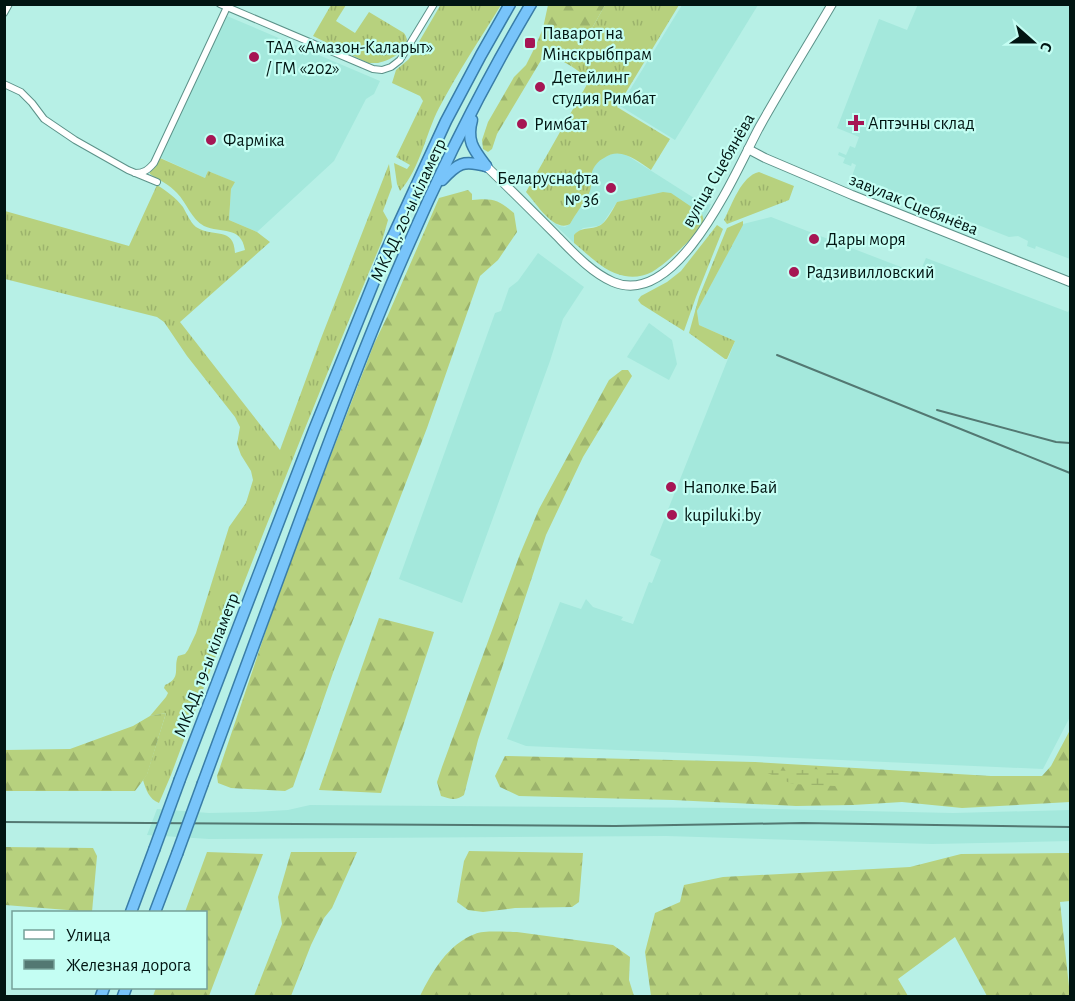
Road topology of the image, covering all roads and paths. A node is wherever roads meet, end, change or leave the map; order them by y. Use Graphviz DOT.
graph roads {
  1 [pos="9,4"];
  2 [pos="434,4"];
  3 [pos="510,4"];
  4 [pos="531,4"];
  5 [pos="832,4"];
  6 [pos="224,6"];
  7 [pos="4,12"];
  8 [pos="4,84"];
  9 [pos="478,100"];
  10 [pos="748,150"];
  11 [pos="486,166"];
  12 [pos="135,173"];
  13 [pos="157,182"];
  14 [pos="434,189"];
  15 [pos="1071,282"];
  16 [pos="314,430"];
  17 [pos="331,437"];
  18 [pos="131,911"];
  19 [pos="155,911"];
  1 -- 7 [label="street"];
  2 -- 6 [label="street"];
  3 -- 16 [label="highway, МКАД, 20-ы кіламетр"];
  4 -- 9 [label="highway, МКАД, 20-ы кіламетр"];
  5 -- 10 [label="street, вуліца Сцебянёва"];
  6 -- 12 [label="street"];
  8 -- 12 [label="street"];
  9 -- 11 [label="highway"];
  9 -- 14 [label="highway, МКАД, 20-ы кіламетр"];
  10 -- 11 [label="street, вуліца Сцебянёва"];
  10 -- 15 [label="street, завулак Сцебянёва"];
  11 -- 14 [label="highway"];
  12 -- 13 [label="street"];
  14 -- 17 [label="highway, МКАД, 20-ы кіламетр"];
  16 -- 18 [label="highway, МКАД, 19-ы кіламетр, bridge"];
  17 -- 19 [label="highway, МКАД, 19-ы кіламетр, bridge"];
}
